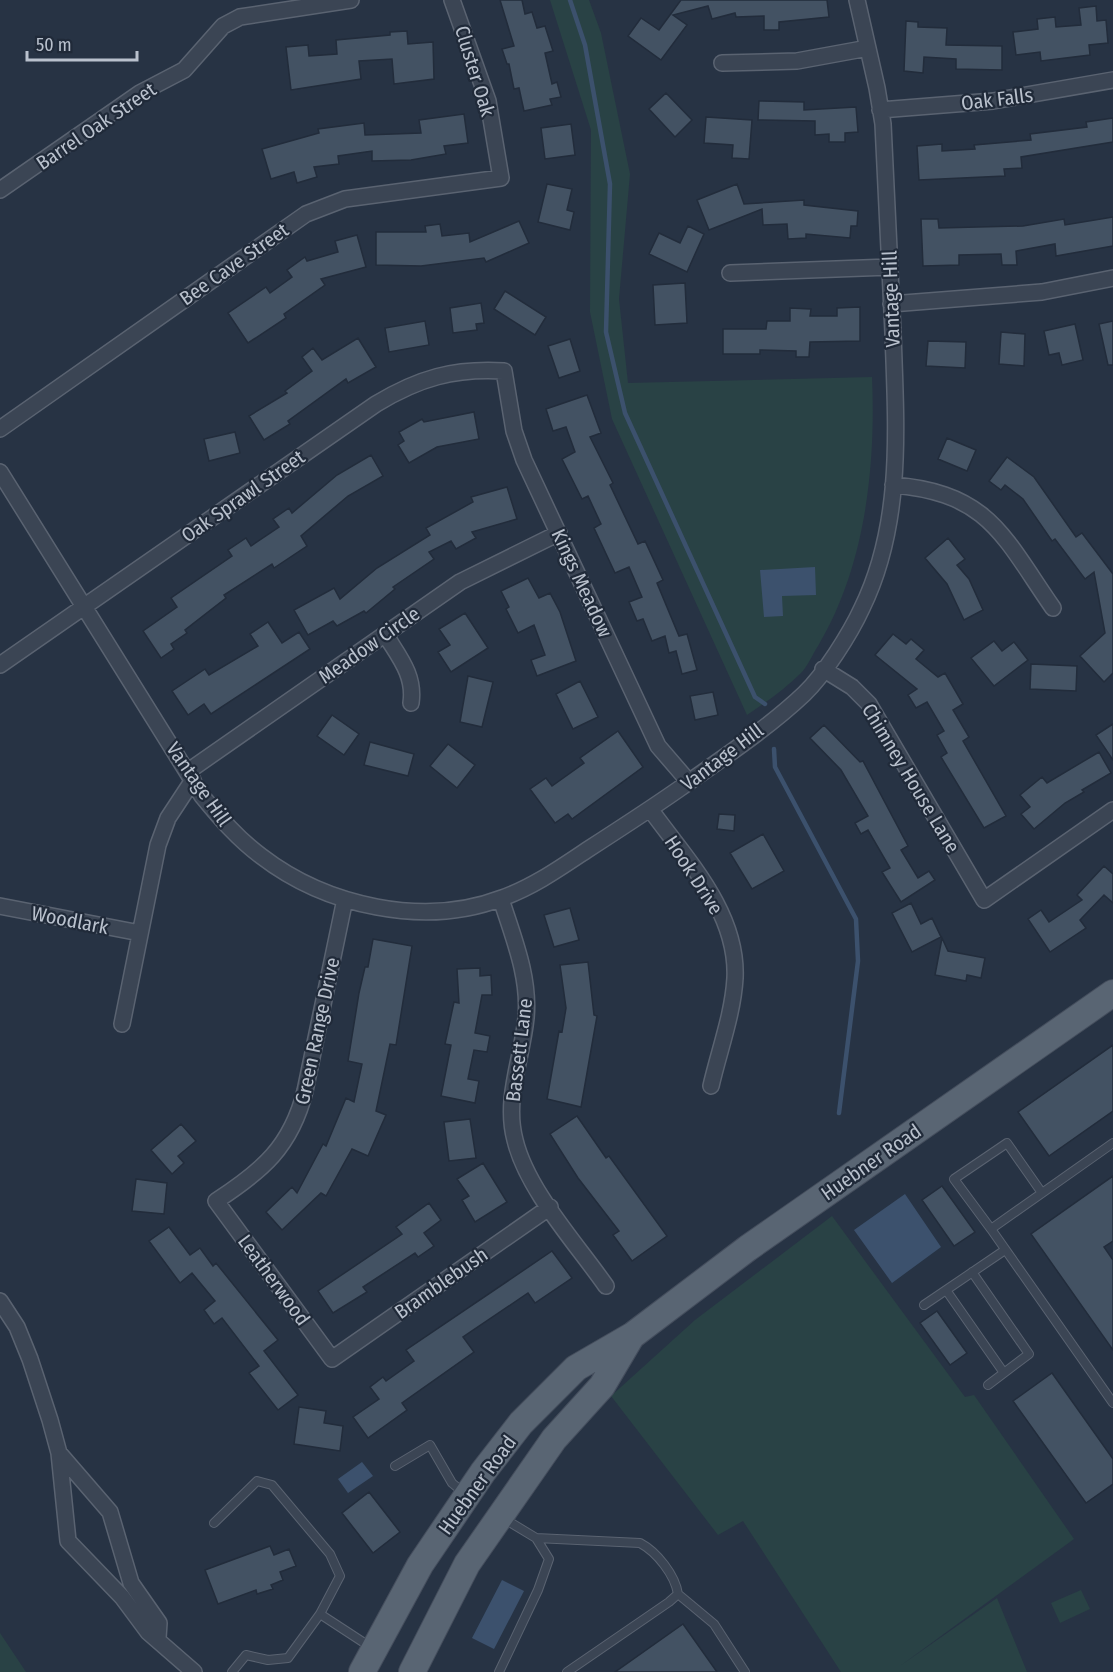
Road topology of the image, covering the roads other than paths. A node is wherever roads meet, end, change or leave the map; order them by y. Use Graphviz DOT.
graph roads {
  1 [pos="351,0"];
  2 [pos="452,0"];
  3 [pos="857,0"];
  4 [pos="868,48"];
  5 [pos="722,63"];
  6 [pos="1113,80"];
  7 [pos="880,110"];
  8 [pos="501,178"];
  9 [pos="0,190"];
  10 [pos="890,267"];
  11 [pos="730,273"];
  12 [pos="1113,278"];
  13 [pos="891,304"];
  14 [pos="504,371"];
  15 [pos="0,429"];
  16 [pos="0,472"];
  17 [pos="893,485"];
  18 [pos="559,533"];
  19 [pos="84,607"];
  20 [pos="1053,608"];
  21 [pos="385,634"];
  22 [pos="0,665"];
  23 [pos="823,669"];
  24 [pos="411,702"];
  25 [pos="190,776"];
  26 [pos="689,782"];
  27 [pos="650,809"];
  28 [pos="1113,810"];
  29 [pos="345,899"];
  30 [pos="501,899"];
  31 [pos="0,906"];
  32 [pos="140,933"];
  33 [pos="1113,993"];
  34 [pos="122,1024"];
  35 [pos="711,1086"];
  36 [pos="1113,1143"];
  37 [pos="1042,1193"];
  38 [pos="216,1201"];
  39 [pos="550,1207"];
  40 [pos="991,1229"];
  41 [pos="1005,1250"];
  42 [pos="972,1272"];
  43 [pos="606,1286"];
  44 [pos="946,1290"];
  45 [pos="0,1301"];
  46 [pos="924,1305"];
  47 [pos="633,1335"];
  48 [pos="332,1359"];
  49 [pos="1004,1373"];
  50 [pos="988,1385"];
  51 [pos="1113,1404"];
  52 [pos="58,1453"];
  53 [pos="395,1466"];
  54 [pos="467,1496"];
  55 [pos="500,1515"];
  56 [pos="214,1523"];
  57 [pos="536,1538"];
  58 [pos="678,1594"];
  59 [pos="320,1614"];
  60 [pos="158,1638"];
  61 [pos="374,1649"];
  62 [pos="418,1669"];
  63 [pos="194,1672"];
  64 [pos="232,1672"];
  65 [pos="362,1672"];
  66 [pos="499,1672"];
  67 [pos="567,1672"];
  68 [pos="745,1672"];
  1 -- 9 [label="street, Barrel Oak Street"];
  2 -- 8 [label="street, Cluster Oak"];
  3 -- 4 [label="street, Vantage Hill"];
  4 -- 5 [label="street"];
  4 -- 7 [label="street, Vantage Hill"];
  6 -- 7 [label="street, Oak Falls"];
  7 -- 10 [label="street, Vantage Hill"];
  8 -- 15 [label="street, Bee Cave Street"];
  10 -- 11 [label="street"];
  10 -- 13 [label="street, Vantage Hill"];
  12 -- 13 [label="street"];
  13 -- 17 [label="street, Vantage Hill"];
  14 -- 18 [label="street, Kings Meadow"];
  14 -- 19 [label="street, Oak Sprawl Street"];
  16 -- 19 [label="street, Vantage Hill"];
  17 -- 20 [label="street"];
  17 -- 23 [label="street, Vantage Hill"];
  18 -- 21 [label="street, Meadow Circle"];
  18 -- 26 [label="street, Kings Meadow"];
  19 -- 22 [label="street, Oak Sprawl Street"];
  19 -- 25 [label="street, Vantage Hill"];
  21 -- 24 [label="street"];
  21 -- 25 [label="street, Meadow Circle"];
  23 -- 26 [label="street, Vantage Hill"];
  23 -- 28 [label="street, Chimney House Lane"];
  25 -- 29 [label="street, Vantage Hill"];
  25 -- 32 [label="street, Meadow Circle"];
  26 -- 27 [label="street, Vantage Hill"];
  27 -- 30 [label="street, Vantage Hill"];
  27 -- 35 [label="street, Hook Drive"];
  29 -- 30 [label="street, Vantage Hill"];
  29 -- 38 [label="street, Green Range Drive"];
  30 -- 39 [label="street, Bassett Lane"];
  31 -- 32 [label="street, Woodlark"];
  32 -- 34 [label="street, Meadow Circle"];
  33 -- 47 [label="main road, Huebner Road"];
  36 -- 37 [label="lane"];
  37 -- 40 [label="lane"];
  37 -- 40 [label="lane"];
  38 -- 48 [label="street, Leatherwood"];
  39 -- 43 [label="street, Bassett Lane"];
  39 -- 48 [label="street, Bramblebush"];
  40 -- 41 [label="lane"];
  41 -- 42 [label="lane"];
  41 -- 51 [label="lane"];
  42 -- 44 [label="lane"];
  42 -- 49 [label="lane"];
  44 -- 46 [label="lane"];
  44 -- 49 [label="lane"];
  45 -- 52 [label="street"];
  47 -- 54 [label="main road, Huebner Road"];
  47 -- 55 [label="main road, Huebner Road"];
  49 -- 50 [label="lane"];
  52 -- 60 [label="street"];
  52 -- 60 [label="street"];
  53 -- 54 [label="lane"];
  54 -- 55 [label="main road"];
  54 -- 61 [label="main road, Huebner Road"];
  55 -- 57 [label="lane"];
  55 -- 62 [label="main road, Huebner Road"];
  56 -- 59 [label="lane"];
  57 -- 58 [label="lane"];
  57 -- 66 [label="lane"];
  58 -- 67 [label="lane"];
  58 -- 68 [label="lane"];
  59 -- 61 [label="lane"];
  59 -- 64 [label="lane"];
  60 -- 63 [label="street"];
  61 -- 65 [label="main road, Huebner Road"];
}
